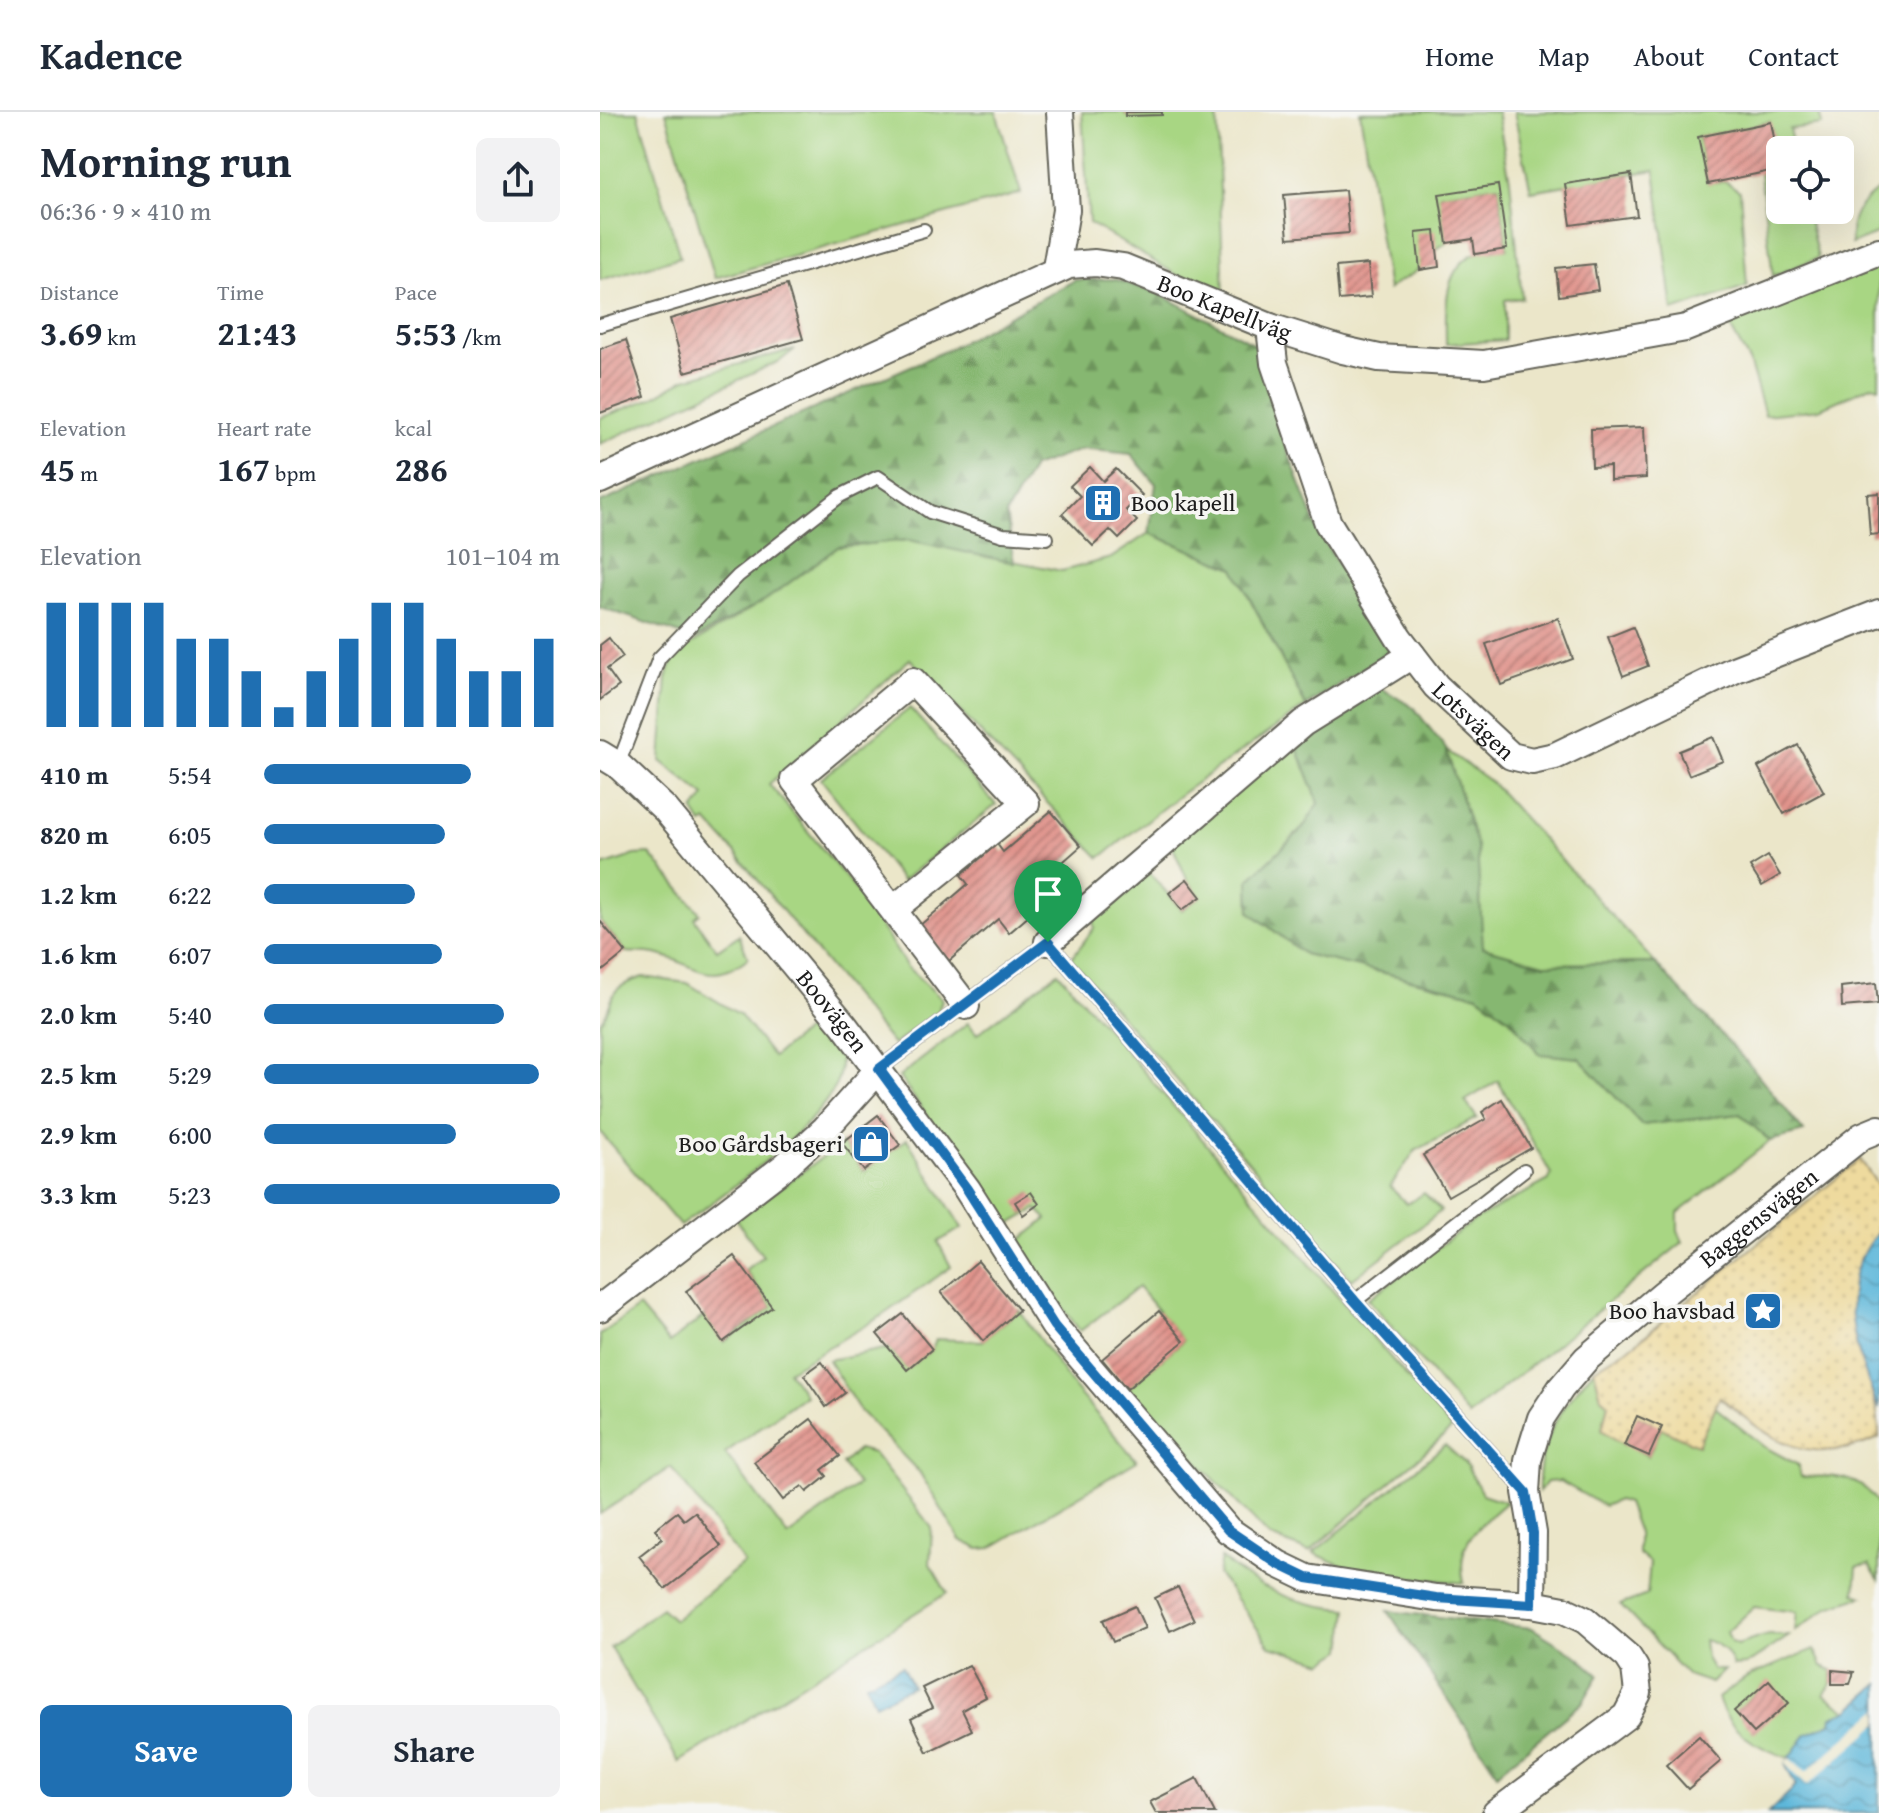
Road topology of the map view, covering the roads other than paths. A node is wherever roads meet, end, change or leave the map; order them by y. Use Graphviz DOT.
graph roads {
  1 [pos="1060,112"];
  2 [pos="924,230"];
  3 [pos="1879,251"];
  4 [pos="1056,268"];
  5 [pos="600,325"];
  6 [pos="1270,327"];
  7 [pos="600,480"];
  8 [pos="1047,538"];
  9 [pos="1879,613"];
  10 [pos="1412,655"];
  11 [pos="609,760"];
  12 [pos="894,909"];
  13 [pos="1048,942"];
  14 [pos="966,1006"];
  15 [pos="879,1069"];
  16 [pos="1879,1129"];
  17 [pos="1524,1170"];
  18 [pos="1355,1301"];
  19 [pos="600,1308"];
  20 [pos="1526,1492"];
  21 [pos="1532,1604"];
  22 [pos="1496,1813"];
  1 -- 4 [label="street"];
  2 -- 5 [label="lane"];
  3 -- 6 [label="street, Boo Kapellväg"];
  4 -- 6 [label="street, Boo Kapellväg"];
  4 -- 7 [label="street, Boo Kapellväg"];
  6 -- 10 [label="street, Lotsvägen"];
  8 -- 11 [label="lane"];
  9 -- 10 [label="street, Lotsvägen"];
  10 -- 13 [label="street"];
  11 -- 15 [label="street, Boovägen"];
  12 -- 12 [label="street"];
  12 -- 14 [label="street"];
  13 -- 14 [label="lane"];
  13 -- 18 [label="lane"];
  14 -- 15 [label="lane"];
  15 -- 19 [label="street"];
  15 -- 21 [label="street, Boovägen"];
  16 -- 20 [label="street, Baggensvägen"];
  17 -- 18 [label="lane"];
  18 -- 20 [label="lane"];
  20 -- 21 [label="street, Baggensvägen"];
  21 -- 22 [label="street, Boovägen"];
}
